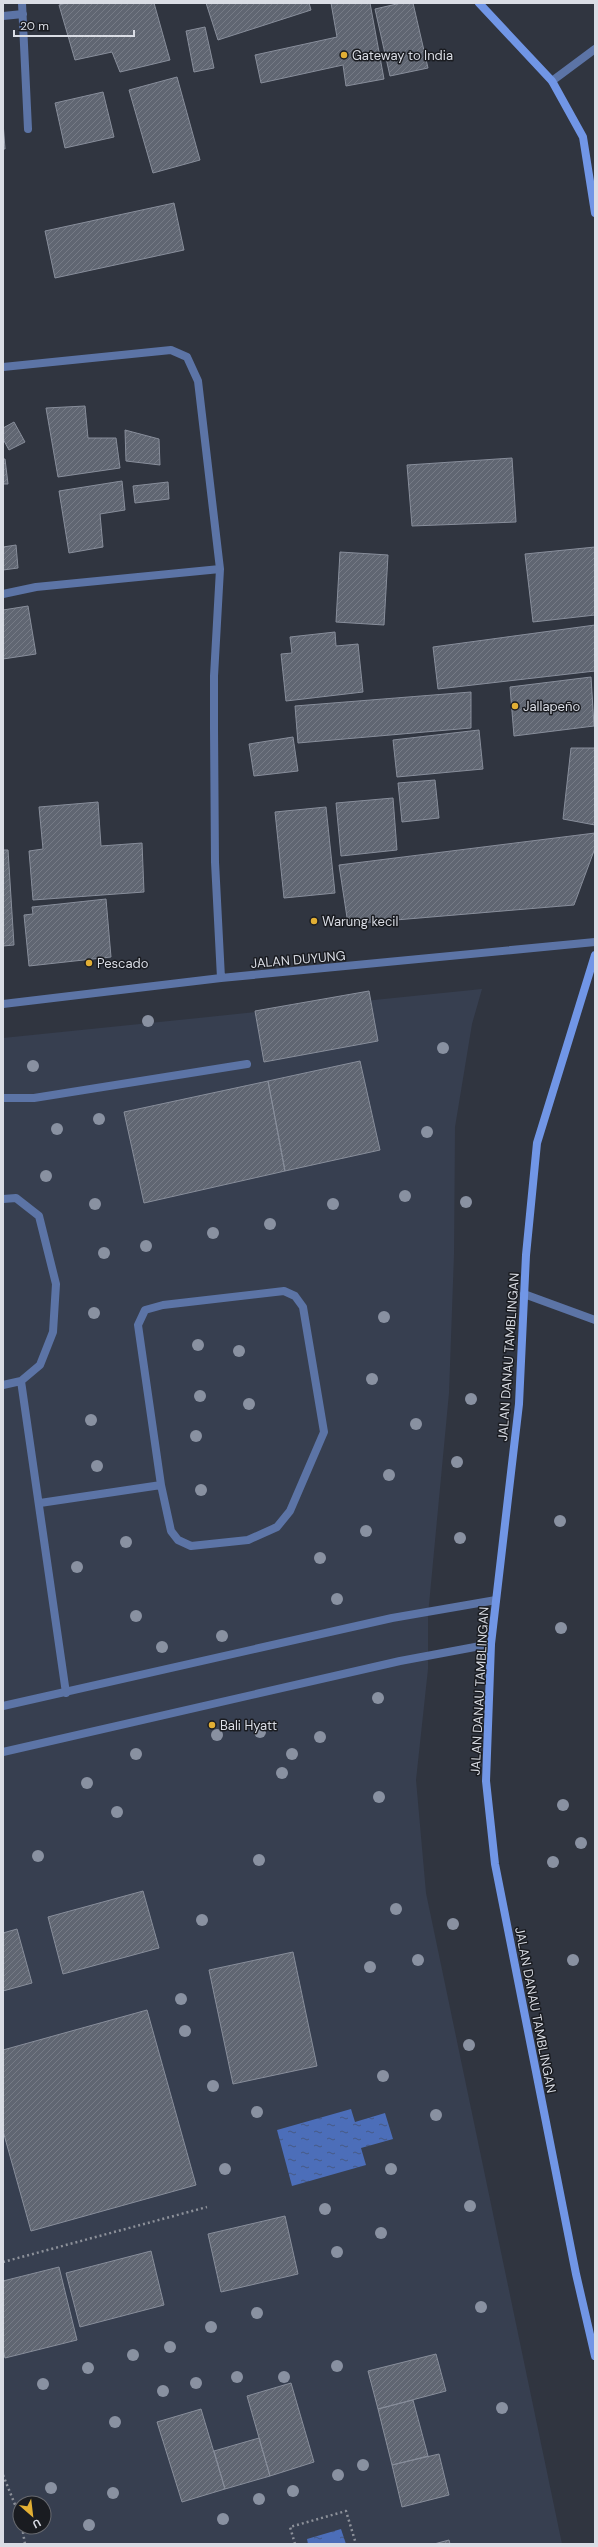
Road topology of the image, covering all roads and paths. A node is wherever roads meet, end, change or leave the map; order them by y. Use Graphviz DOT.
graph roads {
  1 [pos="22,3"];
  2 [pos="478,3"];
  3 [pos="23,14"];
  4 [pos="3,16"];
  5 [pos="595,49"];
  6 [pos="552,81"];
  7 [pos="28,129"];
  8 [pos="595,213"];
  9 [pos="3,367"];
  10 [pos="220,569"];
  11 [pos="3,594"];
  12 [pos="595,942"];
  13 [pos="595,955"];
  14 [pos="220,978"];
  15 [pos="3,1004"];
  16 [pos="247,1064"];
  17 [pos="3,1098"];
  18 [pos="3,1199"];
  19 [pos="524,1294"];
  20 [pos="595,1320"];
  21 [pos="21,1381"];
  22 [pos="3,1385"];
  23 [pos="160,1485"];
  24 [pos="40,1503"];
  25 [pos="496,1600"];
  26 [pos="491,1644"];
  27 [pos="66,1693"];
  28 [pos="3,1706"];
  29 [pos="3,1752"];
  30 [pos="207,2206"];
  31 [pos="3,2262"];
  32 [pos="595,2356"];
  33 [pos="3,2475"];
  34 [pos="12,2497"];
  35 [pos="295,2544"];
  36 [pos="356,2544"];
  1 -- 3 [label="street"];
  2 -- 6 [label="street"];
  3 -- 4 [label="street"];
  3 -- 7 [label="street"];
  5 -- 6 [label="street"];
  6 -- 8 [label="street"];
  9 -- 10 [label="street"];
  10 -- 11 [label="street"];
  10 -- 14 [label="street"];
  12 -- 14 [label="street, JALAN DUYUNG"];
  13 -- 19 [label="street, JALAN DANAU TAMBLINGAN"];
  14 -- 15 [label="street, JALAN DUYUNG"];
  16 -- 17 [label="street"];
  18 -- 21 [label="street"];
  19 -- 20 [label="street"];
  19 -- 25 [label="street, JALAN DANAU TAMBLINGAN"];
  21 -- 22 [label="street"];
  21 -- 24 [label="street"];
  23 -- 23 [label="street"];
  23 -- 24 [label="street"];
  24 -- 27 [label="street"];
  25 -- 26 [label="street, JALAN DANAU TAMBLINGAN"];
  25 -- 27 [label="street"];
  26 -- 29 [label="street"];
  26 -- 32 [label="street, JALAN DANAU TAMBLINGAN"];
  27 -- 28 [label="street"];
  30 -- 31 [label="path"];
  33 -- 34 [label="path"];
  35 -- 36 [label="path"];
}
